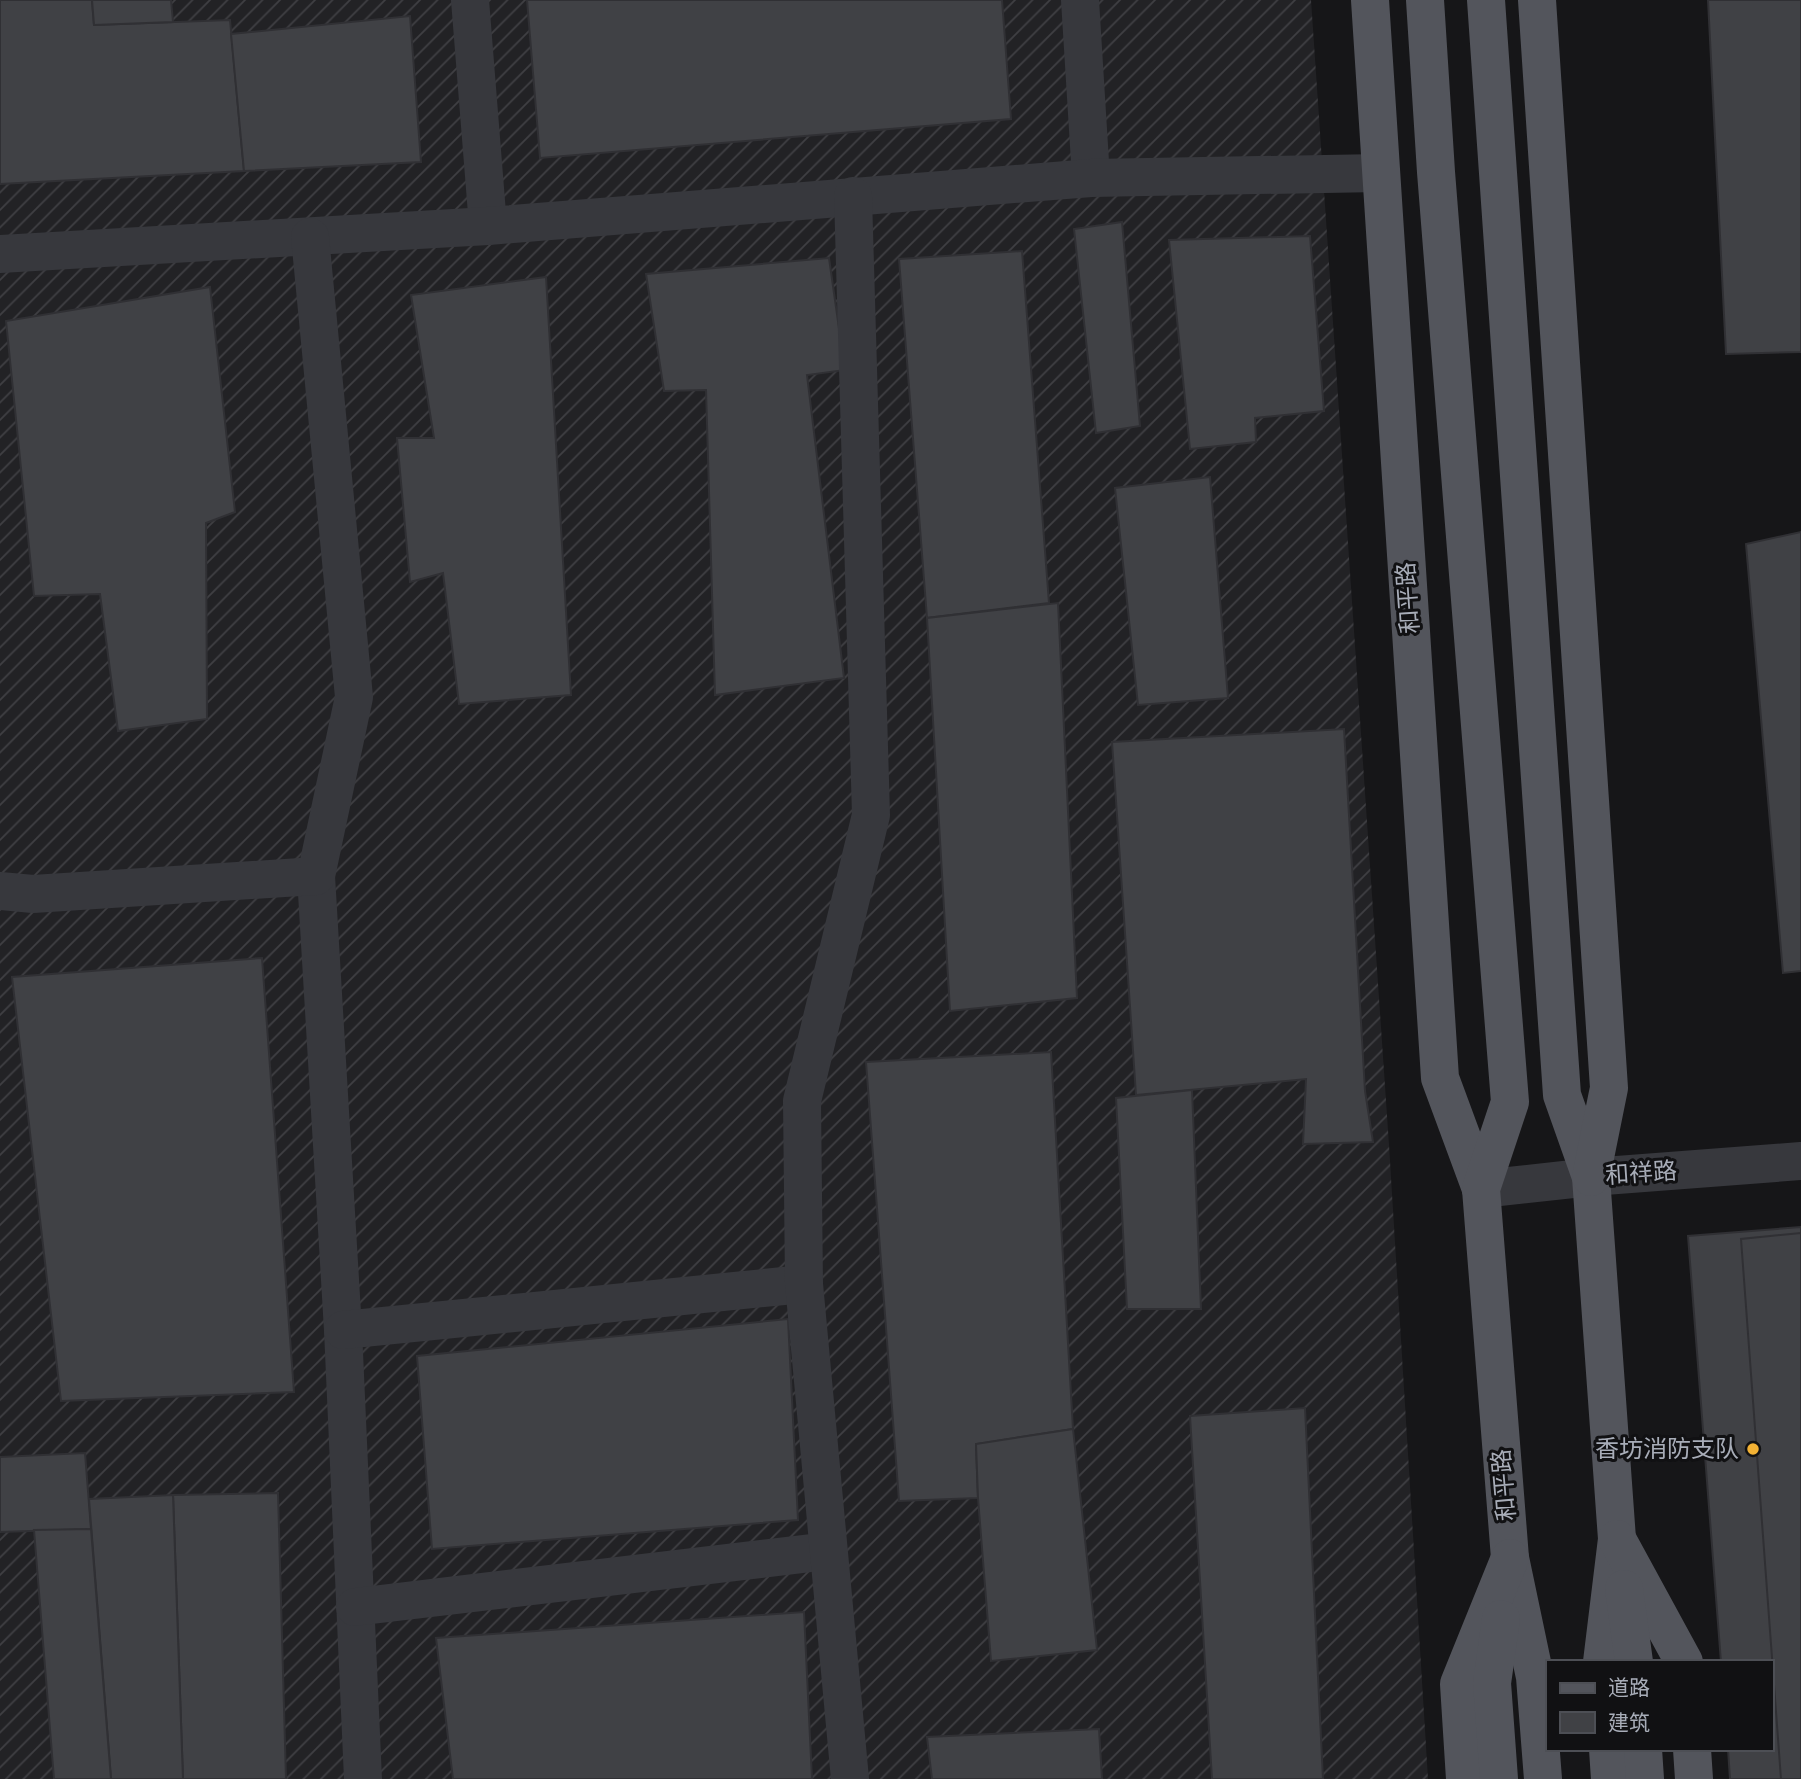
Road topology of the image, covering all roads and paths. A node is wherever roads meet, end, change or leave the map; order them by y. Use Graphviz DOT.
graph roads {
  1 [pos="470,0"];
  2 [pos="1080,0"];
  3 [pos="1370,0"];
  4 [pos="1425,0"];
  5 [pos="1486,0"];
  6 [pos="1537,0"];
  7 [pos="1380,173"];
  8 [pos="1091,178"];
  9 [pos="853,196"];
  10 [pos="488,226"];
  11 [pos="310,237"];
  12 [pos="0,254"];
  13 [pos="316,876"];
  14 [pos="0,891"];
  15 [pos="1801,1161"];
  16 [pos="1591,1177"];
  17 [pos="1481,1189"];
  18 [pos="804,1284"];
  19 [pos="342,1330"];
  20 [pos="1617,1539"];
  21 [pos="828,1551"];
  22 [pos="1510,1558"];
  23 [pos="355,1607"];
  24 [pos="1602,1660"];
  25 [pos="1634,1660"];
  26 [pos="1683,1660"];
  27 [pos="1608,1751"];
  28 [pos="1643,1751"];
  29 [pos="1692,1751"];
  30 [pos="363,1779"];
  31 [pos="850,1779"];
  32 [pos="1465,1779"];
  33 [pos="1500,1779"];
  34 [pos="1543,1779"];
  35 [pos="1610,1779"];
  36 [pos="1645,1779"];
  37 [pos="1694,1779"];
  1 -- 10 [label="street"];
  2 -- 8 [label="street"];
  3 -- 7 [label="main road, 和平路"];
  4 -- 17 [label="main road, 和平路"];
  5 -- 16 [label="main road"];
  6 -- 16 [label="main road"];
  7 -- 8 [label="street"];
  7 -- 17 [label="main road, 和平路"];
  8 -- 9 [label="street"];
  9 -- 10 [label="street"];
  9 -- 18 [label="street"];
  10 -- 11 [label="street"];
  11 -- 12 [label="street"];
  11 -- 13 [label="street"];
  13 -- 14 [label="street"];
  13 -- 19 [label="street"];
  15 -- 16 [label="street, 和祥路"];
  16 -- 17 [label="street, 和祥路"];
  16 -- 20 [label="main road"];
  17 -- 22 [label="main road, 和平路"];
  18 -- 19 [label="street"];
  18 -- 21 [label="street"];
  19 -- 23 [label="street"];
  20 -- 24 [label="main road"];
  20 -- 25 [label="main road"];
  20 -- 26 [label="main road"];
  21 -- 23 [label="street"];
  21 -- 31 [label="street"];
  22 -- 32 [label="main road"];
  22 -- 33 [label="main road"];
  22 -- 34 [label="main road, 和平路"];
  23 -- 30 [label="street"];
  27 -- 35 [label="main road"];
  28 -- 36 [label="main road"];
  29 -- 37 [label="main road"];
}
